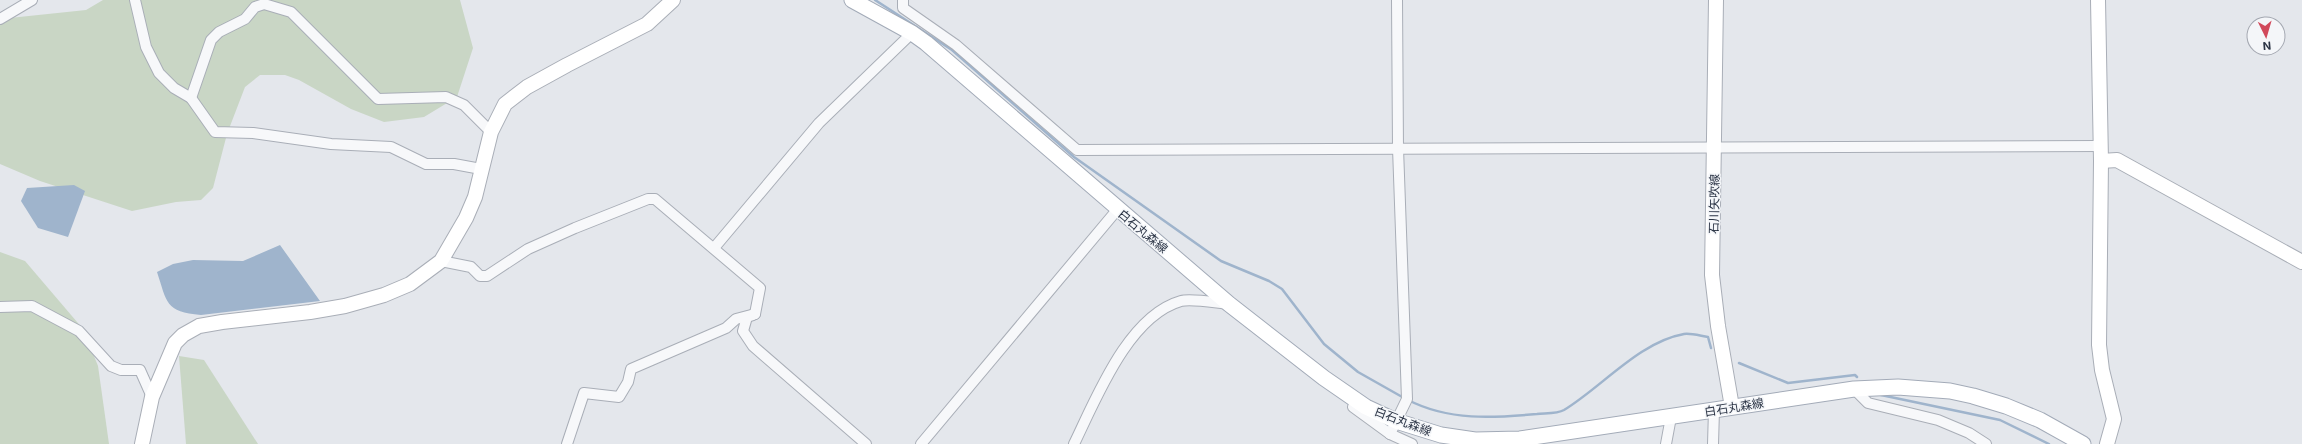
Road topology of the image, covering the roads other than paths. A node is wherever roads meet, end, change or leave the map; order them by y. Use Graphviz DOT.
graph roads {
  1 [pos="32,0"];
  2 [pos="135,0"];
  3 [pos="673,0"];
  4 [pos="852,0"];
  5 [pos="903,0"];
  6 [pos="1398,0"];
  7 [pos="1716,0"];
  8 [pos="2098,0"];
  9 [pos="0,19"];
  10 [pos="912,33"];
  11 [pos="191,98"];
  12 [pos="491,132"];
  13 [pos="1715,146"];
  14 [pos="2100,146"];
  15 [pos="1398,148"];
  16 [pos="2101,161"];
  17 [pos="481,169"];
  18 [pos="1117,210"];
  19 [pos="714,248"];
  20 [pos="441,261"];
  21 [pos="2302,262"];
  22 [pos="1229,304"];
  23 [pos="0,307"];
  24 [pos="755,314"];
  25 [pos="1854,389"];
  26 [pos="152,397"];
  27 [pos="1732,407"];
  28 [pos="1714,410"];
  29 [pos="1671,417"];
  30 [pos="1393,427"];
  31 [pos="1538,440"];
  32 [pos="141,442"];
  33 [pos="567,444"];
  34 [pos="866,444"];
  35 [pos="921,444"];
  36 [pos="1074,444"];
  37 [pos="1412,444"];
  38 [pos="1666,444"];
  39 [pos="1713,444"];
  40 [pos="1986,444"];
  41 [pos="2083,444"];
  42 [pos="2107,444"];
  1 -- 9 [label="street"];
  2 -- 11 [label="street"];
  3 -- 12 [label="street"];
  4 -- 10 [label="main road, 白石丸森線"];
  5 -- 15 [label="street"];
  6 -- 15 [label="street"];
  7 -- 13 [label="street, 石川矢吹線"];
  8 -- 14 [label="street"];
  10 -- 18 [label="main road, 白石丸森線"];
  10 -- 19 [label="street"];
  11 -- 12 [label="street"];
  11 -- 17 [label="street"];
  12 -- 17 [label="street"];
  13 -- 14 [label="street"];
  13 -- 15 [label="street"];
  13 -- 27 [label="street, 石川矢吹線"];
  14 -- 16 [label="street"];
  15 -- 30 [label="street"];
  16 -- 21 [label="street"];
  16 -- 42 [label="street"];
  17 -- 20 [label="street"];
  18 -- 22 [label="main road, 白石丸森線"];
  18 -- 35 [label="street"];
  19 -- 20 [label="street"];
  19 -- 24 [label="street"];
  20 -- 26 [label="street"];
  22 -- 30 [label="main road, 白石丸森線"];
  22 -- 36 [label="street"];
  23 -- 26 [label="street"];
  24 -- 33 [label="street"];
  24 -- 34 [label="street"];
  25 -- 27 [label="main road, 白石丸森線"];
  25 -- 40 [label="street"];
  25 -- 41 [label="main road, 白石丸森線"];
  26 -- 32 [label="street"];
  27 -- 28 [label="main road, 白石丸森線"];
  28 -- 29 [label="main road, 白石丸森線"];
  28 -- 39 [label="street"];
  29 -- 31 [label="main road, 白石丸森線"];
  29 -- 38 [label="street"];
  30 -- 31 [label="main road, 白石丸森線"];
  30 -- 37 [label="street"];
}
